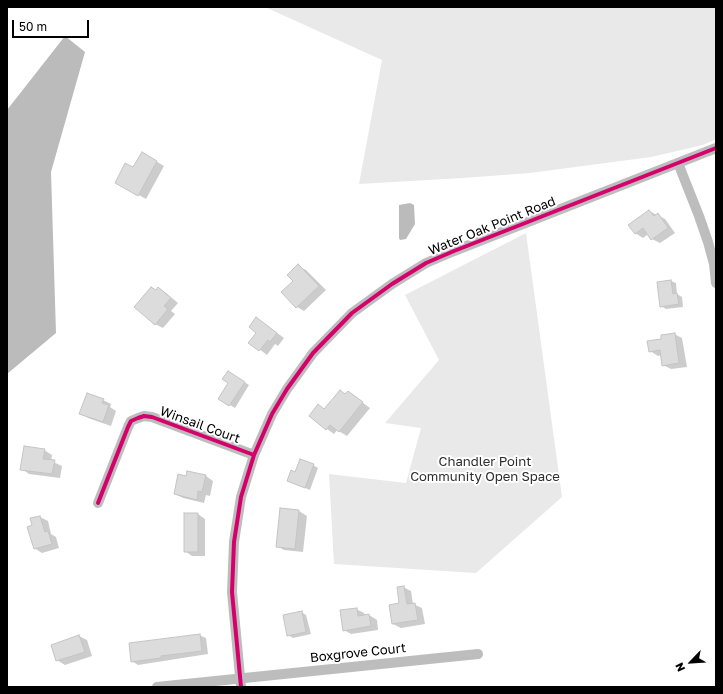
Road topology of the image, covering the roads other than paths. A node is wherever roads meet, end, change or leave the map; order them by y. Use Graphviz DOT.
graph roads {
  1 [pos="716,148"];
  2 [pos="678,163"];
  3 [pos="716,283"];
  4 [pos="254,456"];
  5 [pos="98,503"];
  6 [pos="478,654"];
  7 [pos="241,683"];
  8 [pos="157,687"];
  1 -- 2 [label="street, Water Oak Point Road"];
  2 -- 3 [label="street"];
  2 -- 4 [label="street, Water Oak Point Road"];
  4 -- 5 [label="street, Winsail Court"];
  4 -- 7 [label="street, Water Oak Point Road"];
  6 -- 7 [label="street, Boxgrove Court"];
  7 -- 8 [label="street, Boxgrove Court"];
}
